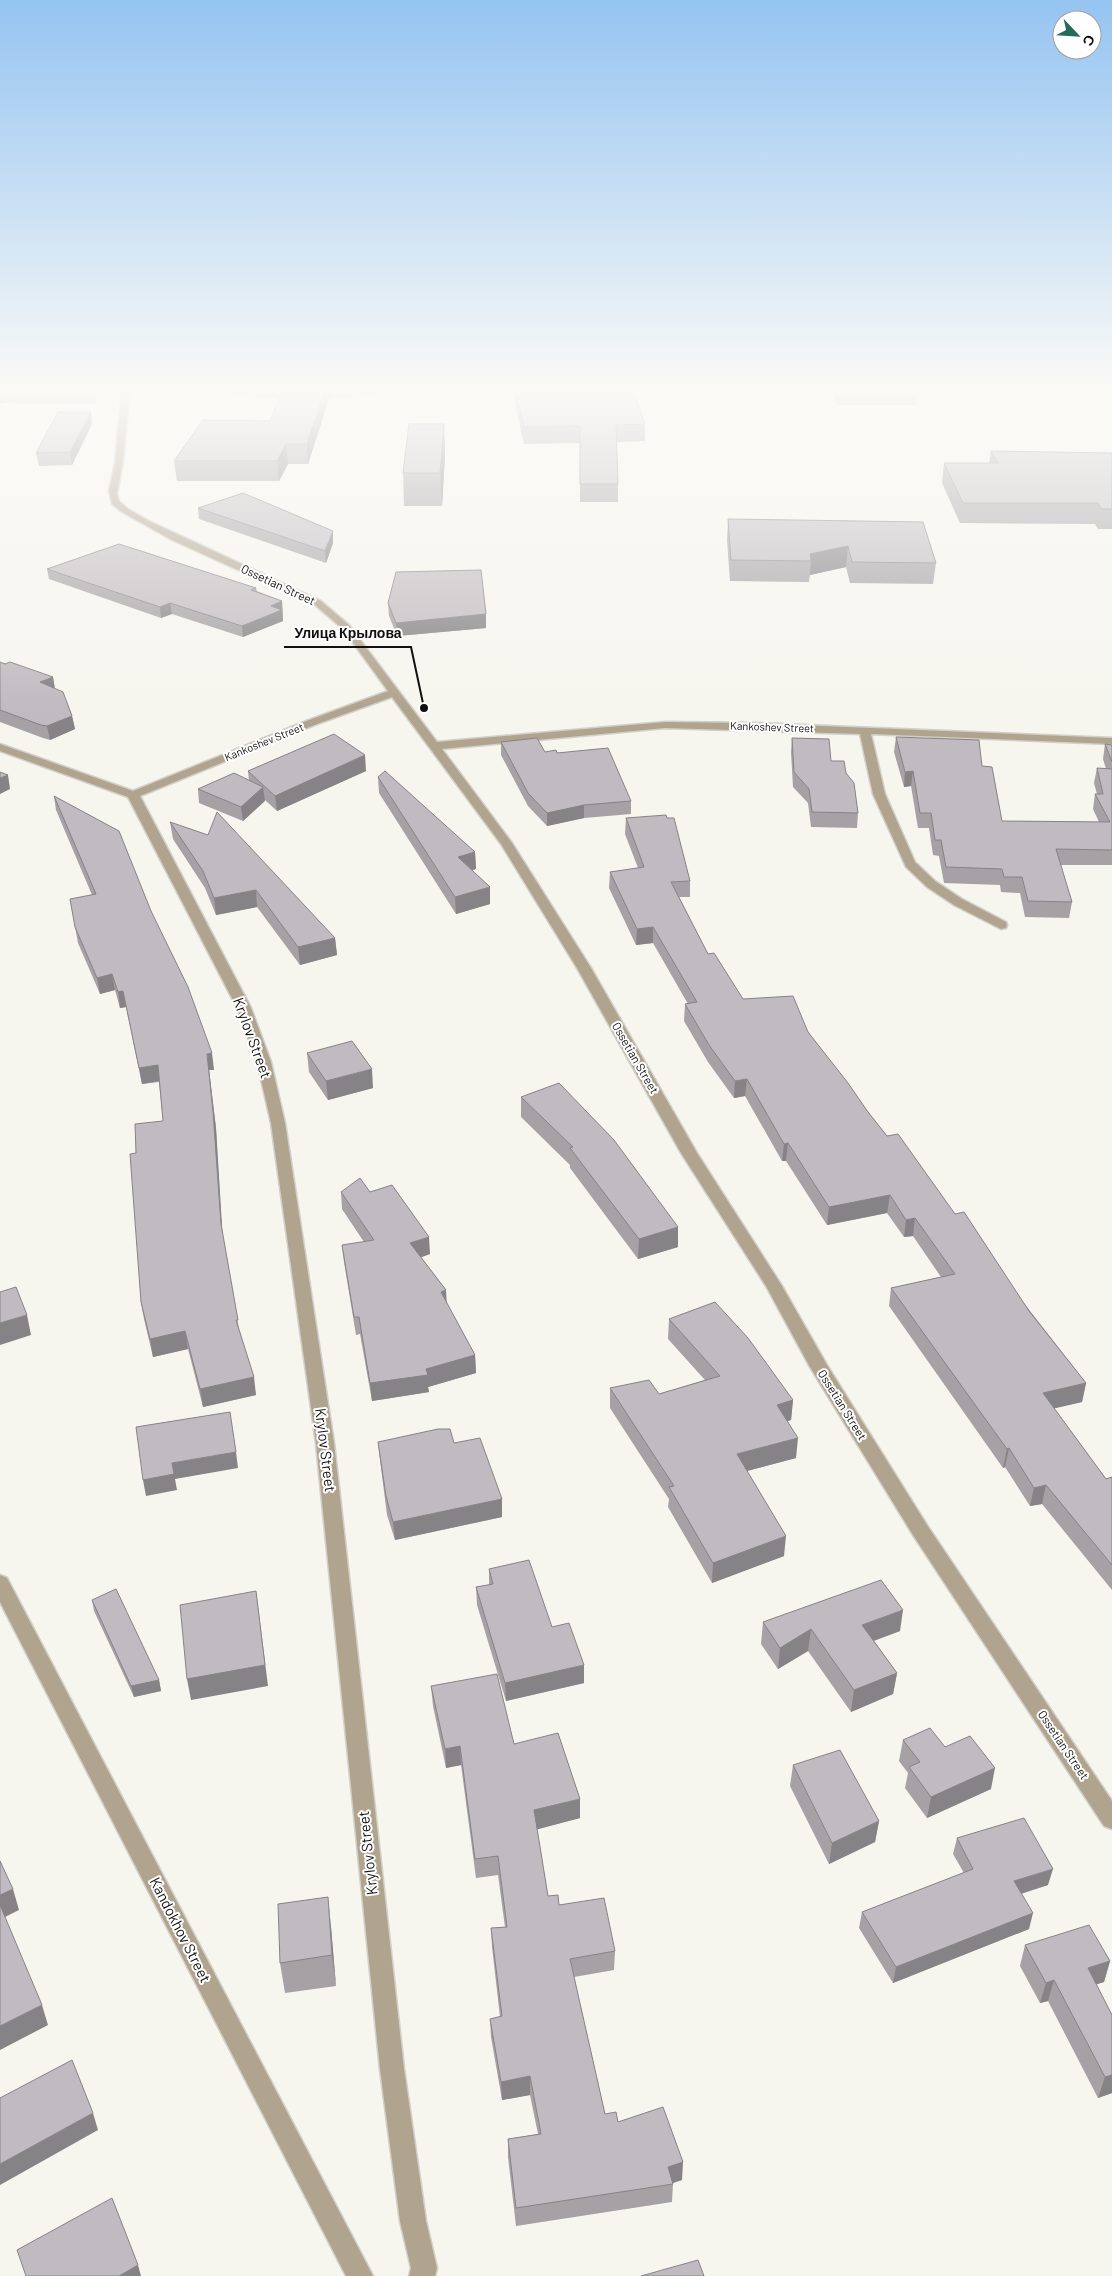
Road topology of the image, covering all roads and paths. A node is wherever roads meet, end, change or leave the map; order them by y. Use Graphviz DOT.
graph roads {
  1 [pos="114,495"];
  2 [pos="395,692"];
  3 [pos="865,731"];
  4 [pos="1112,741"];
  5 [pos="433,746"];
  6 [pos="0,747"];
  7 [pos="132,795"];
  8 [pos="1001,925"];
  9 [pos="0,1583"];
  10 [pos="1112,1819"];
  11 [pos="360,2276"];
  12 [pos="422,2276"];
  1 -- 2 [label="street, Ossetian Street"];
  2 -- 5 [label="street, Ossetian Street"];
  2 -- 7 [label="street, Kankoshev Street"];
  3 -- 4 [label="street, Kankoshev Street"];
  3 -- 5 [label="street, Kankoshev Street"];
  3 -- 8 [label="street"];
  5 -- 10 [label="street, Ossetian Street"];
  6 -- 7 [label="street"];
  7 -- 12 [label="street, Krylov Street"];
  9 -- 11 [label="street, Kandokhov Street"];
}
